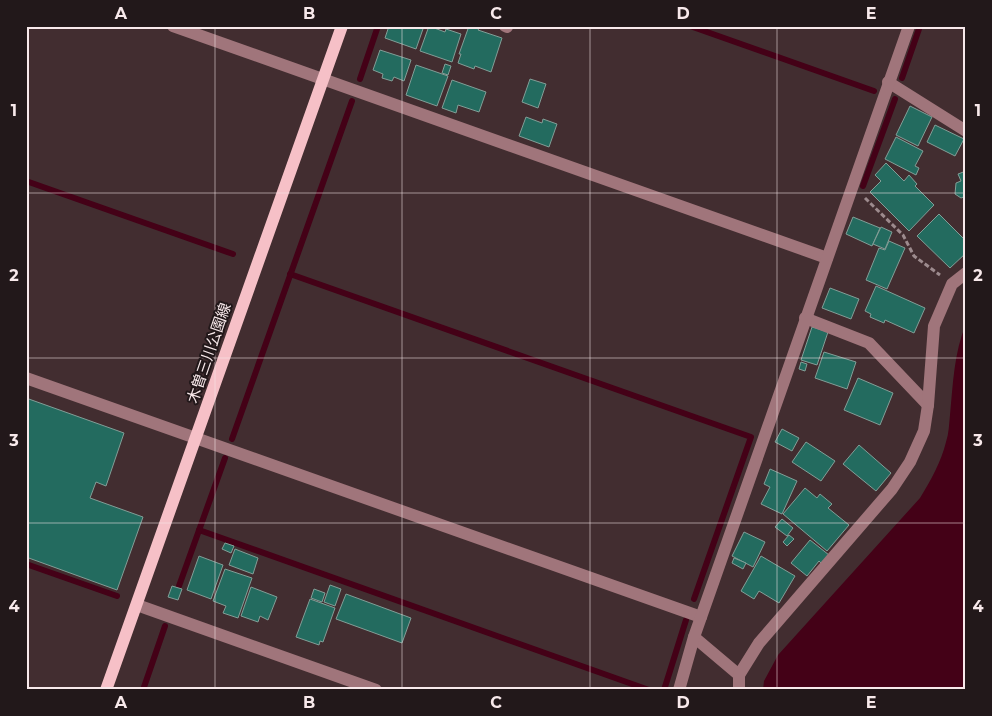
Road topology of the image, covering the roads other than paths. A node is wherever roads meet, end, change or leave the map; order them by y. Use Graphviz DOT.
graph roads {
  1 [pos="174,26"];
  2 [pos="342,26"];
  3 [pos="908,26"];
  4 [pos="323,79"];
  5 [pos="888,82"];
  6 [pos="966,131"];
  7 [pos="827,258"];
  8 [pos="966,273"];
  9 [pos="805,318"];
  10 [pos="26,378"];
  11 [pos="928,405"];
  12 [pos="196,438"];
  13 [pos="137,605"];
  14 [pos="701,617"];
  15 [pos="694,637"];
  16 [pos="739,675"];
  17 [pos="106,690"];
  18 [pos="376,690"];
  19 [pos="679,690"];
  20 [pos="739,690"];
  1 -- 4 [label="street"];
  2 -- 4 [label="main road, 木曽三川公園線"];
  3 -- 5 [label="street"];
  4 -- 7 [label="street"];
  4 -- 12 [label="main road, 木曽三川公園線"];
  5 -- 6 [label="street"];
  5 -- 7 [label="street"];
  7 -- 9 [label="street"];
  8 -- 11 [label="street"];
  9 -- 11 [label="street"];
  9 -- 14 [label="street"];
  10 -- 12 [label="street"];
  11 -- 16 [label="street"];
  12 -- 13 [label="main road, 木曽三川公園線"];
  12 -- 14 [label="street"];
  13 -- 17 [label="main road, 木曽三川公園線"];
  13 -- 18 [label="street"];
  14 -- 15 [label="street"];
  15 -- 16 [label="street"];
  15 -- 19 [label="street"];
  16 -- 20 [label="street"];
}
